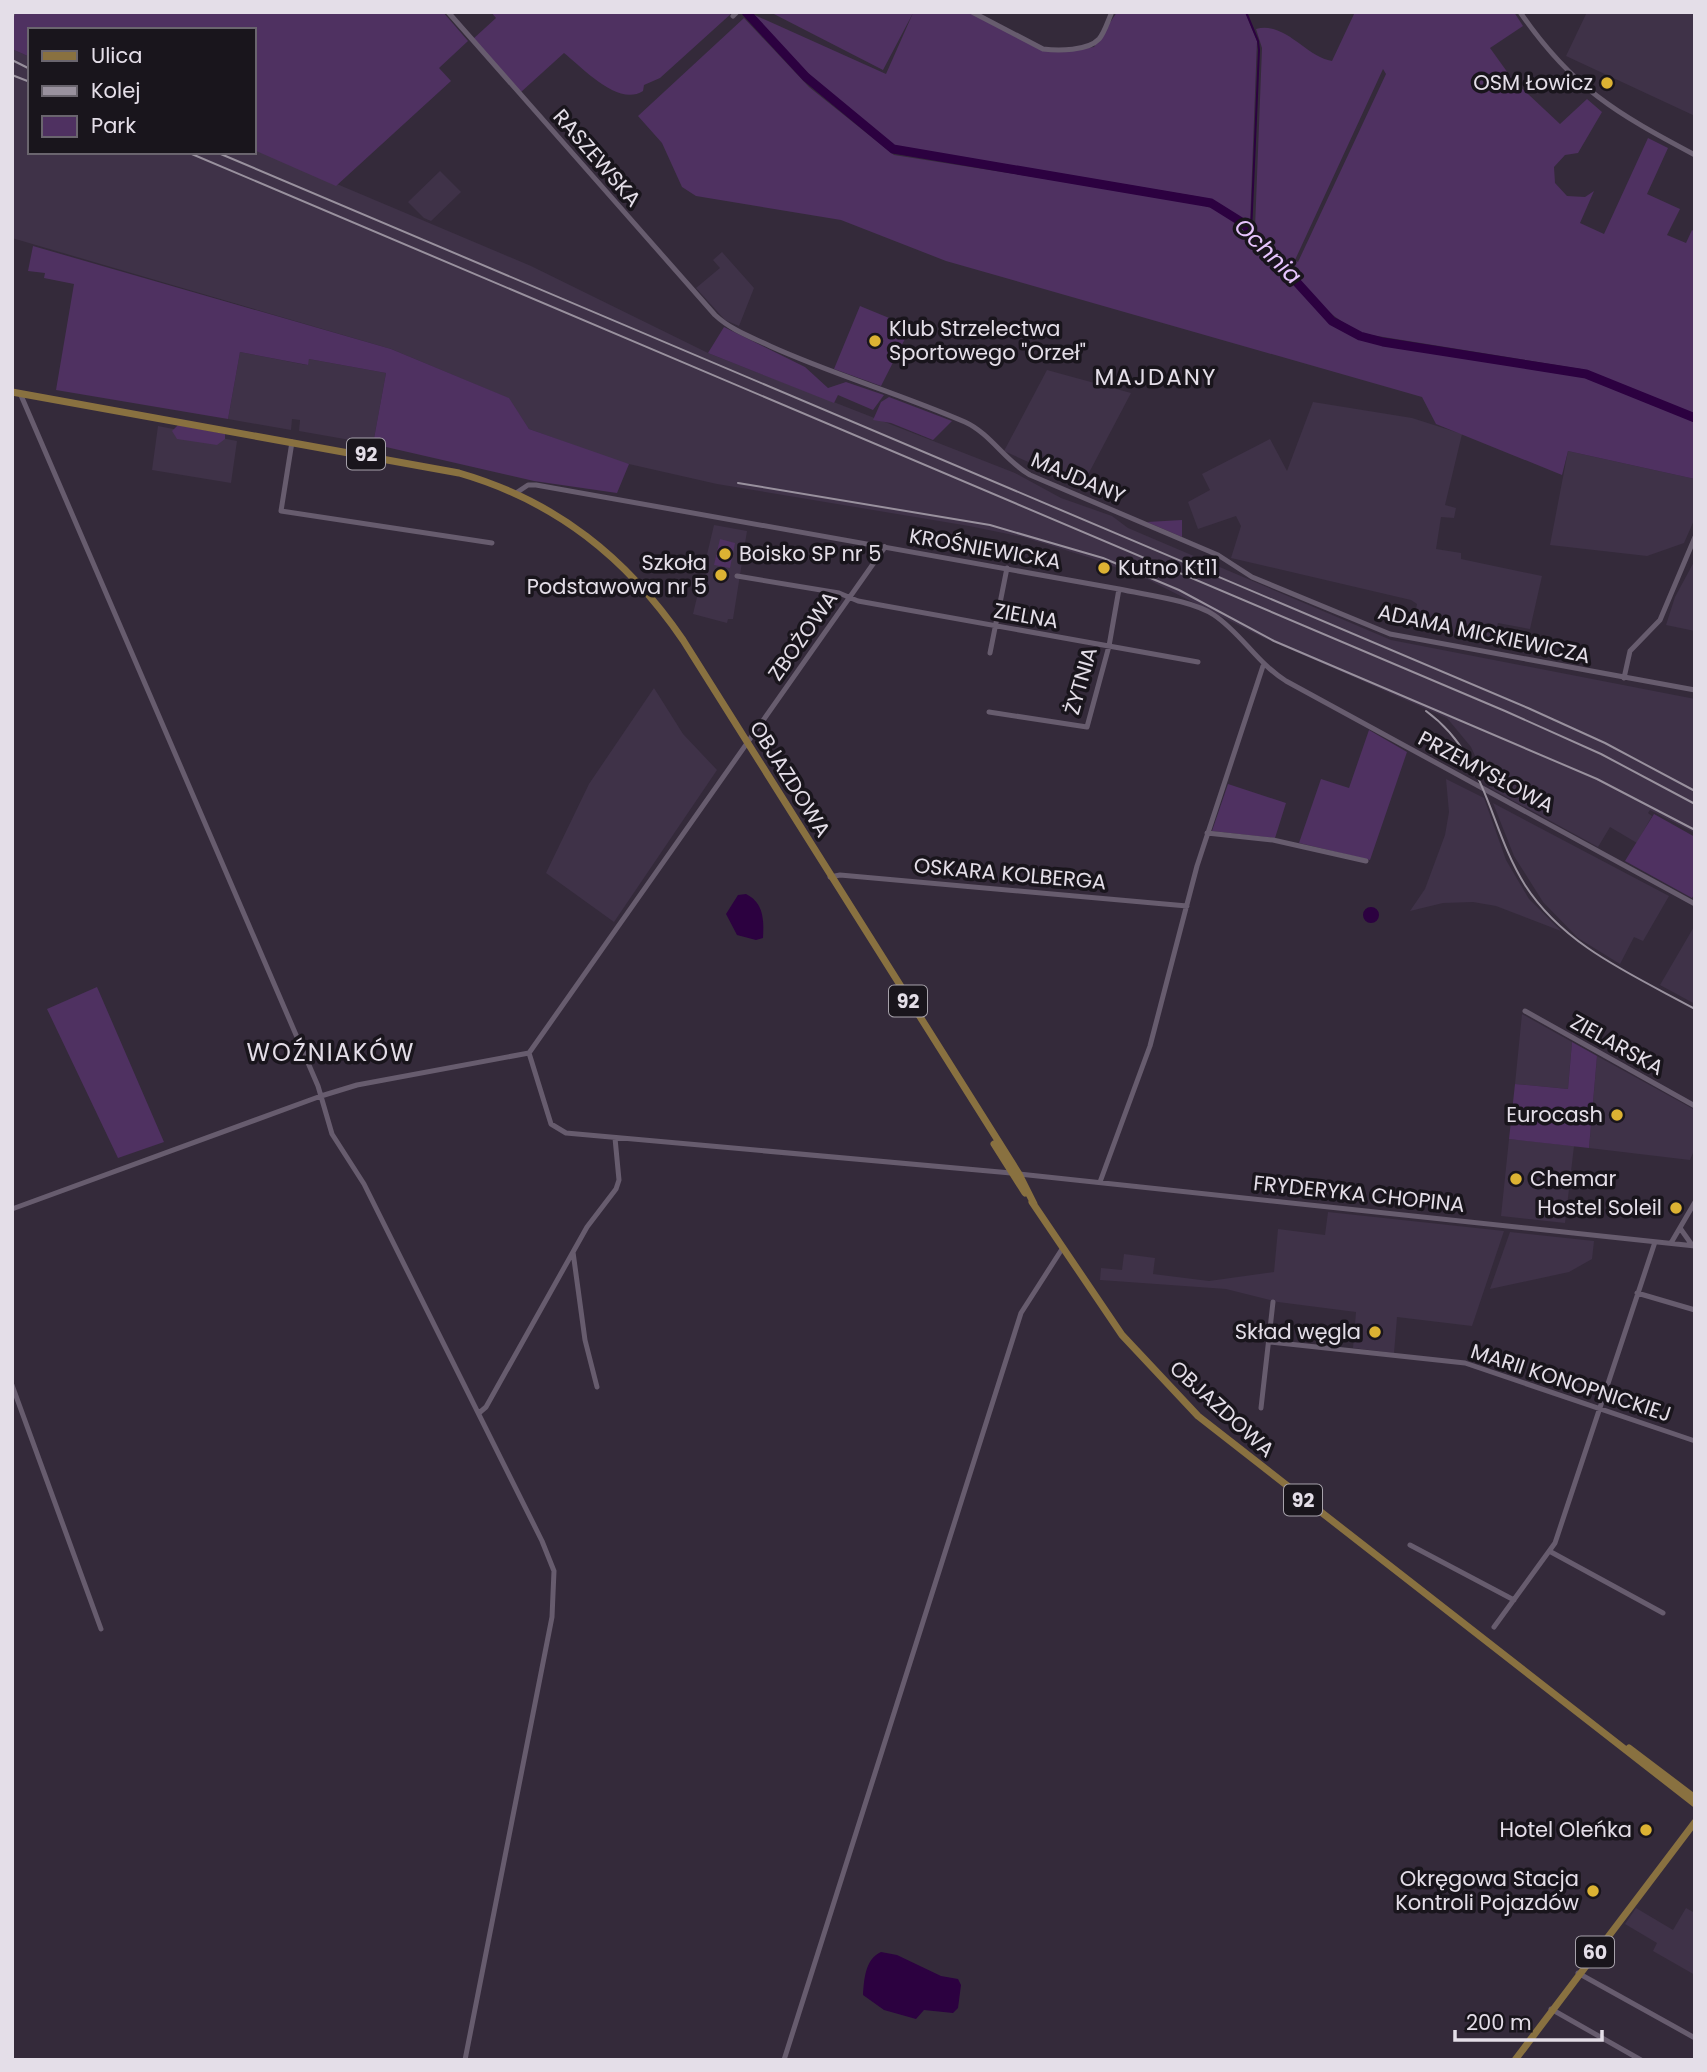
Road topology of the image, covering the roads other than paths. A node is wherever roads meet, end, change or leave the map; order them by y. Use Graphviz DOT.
graph roads {
  1 [pos="448,12"];
  2 [pos="972,12"];
  3 [pos="1112,12"];
  4 [pos="1520,12"];
  5 [pos="1695,155"];
  6 [pos="724,323"];
  7 [pos="16,392"];
  8 [pos="292,441"];
  9 [pos="516,492"];
  10 [pos="1695,537"];
  11 [pos="492,543"];
  12 [pos="885,547"];
  13 [pos="1236,567"];
  14 [pos="1007,568"];
  15 [pos="737,576"];
  16 [pos="1119,589"];
  17 [pos="849,597"];
  18 [pos="996,627"];
  19 [pos="1108,646"];
  20 [pos="990,653"];
  21 [pos="1198,662"];
  22 [pos="1263,666"];
  23 [pos="1624,678"];
  24 [pos="1695,690"];
  25 [pos="989,712"];
  26 [pos="747,743"];
  27 [pos="1207,832"];
  28 [pos="1366,861"];
  29 [pos="830,877"];
  30 [pos="1695,904"];
  31 [pos="1187,906"];
  32 [pos="1525,1011"];
  33 [pos="528,1053"];
  34 [pos="321,1096"];
  35 [pos="1695,1106"];
  36 [pos="615,1138"];
  37 [pos="1015,1174"];
  38 [pos="1100,1182"];
  39 [pos="1695,1202"];
  40 [pos="12,1209"];
  41 [pos="1680,1228"];
  42 [pos="1655,1242"];
  43 [pos="1671,1243"];
  44 [pos="1694,1246"];
  45 [pos="1062,1249"];
  46 [pos="573,1252"];
  47 [pos="1637,1293"];
  48 [pos="1273,1302"];
  49 [pos="1695,1310"];
  50 [pos="1269,1342"];
  51 [pos="12,1385"];
  52 [pos="597,1387"];
  53 [pos="1261,1408"];
  54 [pos="1600,1408"];
  55 [pos="480,1413"];
  56 [pos="1695,1441"];
  57 [pos="1410,1545"];
  58 [pos="1551,1552"];
  59 [pos="1514,1600"];
  60 [pos="1663,1613"];
  61 [pos="1494,1627"];
  62 [pos="101,1629"];
  63 [pos="1694,1799"];
  64 [pos="1695,1822"];
  65 [pos="1578,1973"];
  66 [pos="1551,2009"];
  67 [pos="1695,2038"];
  68 [pos="465,2060"];
  69 [pos="784,2060"];
  70 [pos="1515,2060"];
  71 [pos="1641,2060"];
  1 -- 6 [label="street, RASZEWSKA"];
  2 -- 3 [label="street"];
  4 -- 5 [label="street"];
  6 -- 13 [label="street, MAJDANY"];
  7 -- 8 [label="main road, 92"];
  7 -- 34 [label="street"];
  8 -- 9 [label="main road, 92"];
  8 -- 11 [label="street"];
  9 -- 12 [label="street, KROŚNIEWICKA"];
  9 -- 26 [label="main road, OBJAZDOWA / 92"];
  10 -- 23 [label="street"];
  12 -- 14 [label="street, KROŚNIEWICKA"];
  12 -- 17 [label="street, ZBOŻOWA"];
  13 -- 23 [label="street, ADAMA MICKIEWICZA"];
  14 -- 16 [label="street, KROŚNIEWICKA"];
  14 -- 18 [label="street"];
  15 -- 17 [label="street, ZIELNA"];
  16 -- 19 [label="street, ŻYTNIA"];
  16 -- 22 [label="street, KROŚNIEWICKA"];
  17 -- 18 [label="street, ZIELNA"];
  17 -- 26 [label="street, ZBOŻOWA"];
  18 -- 19 [label="street, ZIELNA"];
  18 -- 20 [label="street"];
  19 -- 21 [label="street, ZIELNA"];
  19 -- 25 [label="street, ŻYTNIA"];
  22 -- 27 [label="street"];
  22 -- 30 [label="street, PRZEMYSŁOWA"];
  23 -- 24 [label="street, ADAMA MICKIEWICZA"];
  26 -- 29 [label="main road, OBJAZDOWA / 92"];
  26 -- 33 [label="street, ZBOŻOWA"];
  27 -- 28 [label="street"];
  27 -- 31 [label="street"];
  29 -- 31 [label="street, OSKARA KOLBERGA"];
  29 -- 37 [label="main road, OBJAZDOWA / 92"];
  31 -- 38 [label="street"];
  32 -- 35 [label="street, ZIELARSKA"];
  33 -- 34 [label="street"];
  33 -- 36 [label="street, FRYDERYKA CHOPINA"];
  34 -- 40 [label="street"];
  34 -- 55 [label="street"];
  36 -- 37 [label="street, FRYDERYKA CHOPINA"];
  36 -- 46 [label="street"];
  37 -- 38 [label="street, FRYDERYKA CHOPINA"];
  37 -- 45 [label="main road, OBJAZDOWA / 92"];
  38 -- 42 [label="street, FRYDERYKA CHOPINA"];
  39 -- 41 [label="street"];
  41 -- 43 [label="street"];
  41 -- 44 [label="street"];
  42 -- 43 [label="street, FRYDERYKA CHOPINA"];
  42 -- 47 [label="street"];
  43 -- 44 [label="street, FRYDERYKA CHOPINA"];
  45 -- 63 [label="main road, OBJAZDOWA / 92"];
  45 -- 69 [label="street"];
  46 -- 52 [label="street"];
  46 -- 55 [label="street"];
  47 -- 49 [label="street"];
  47 -- 54 [label="street"];
  48 -- 50 [label="street"];
  50 -- 53 [label="street"];
  50 -- 54 [label="street, MARII KONOPNICKIEJ"];
  51 -- 62 [label="street"];
  54 -- 56 [label="street, MARII KONOPNICKIEJ"];
  54 -- 58 [label="street"];
  55 -- 68 [label="street"];
  57 -- 59 [label="street"];
  58 -- 59 [label="street"];
  58 -- 60 [label="street"];
  59 -- 61 [label="street"];
  64 -- 65 [label="main road, 60"];
  65 -- 66 [label="main road, 60"];
  65 -- 67 [label="street"];
  66 -- 70 [label="main road, 60"];
  66 -- 71 [label="street"];
}
